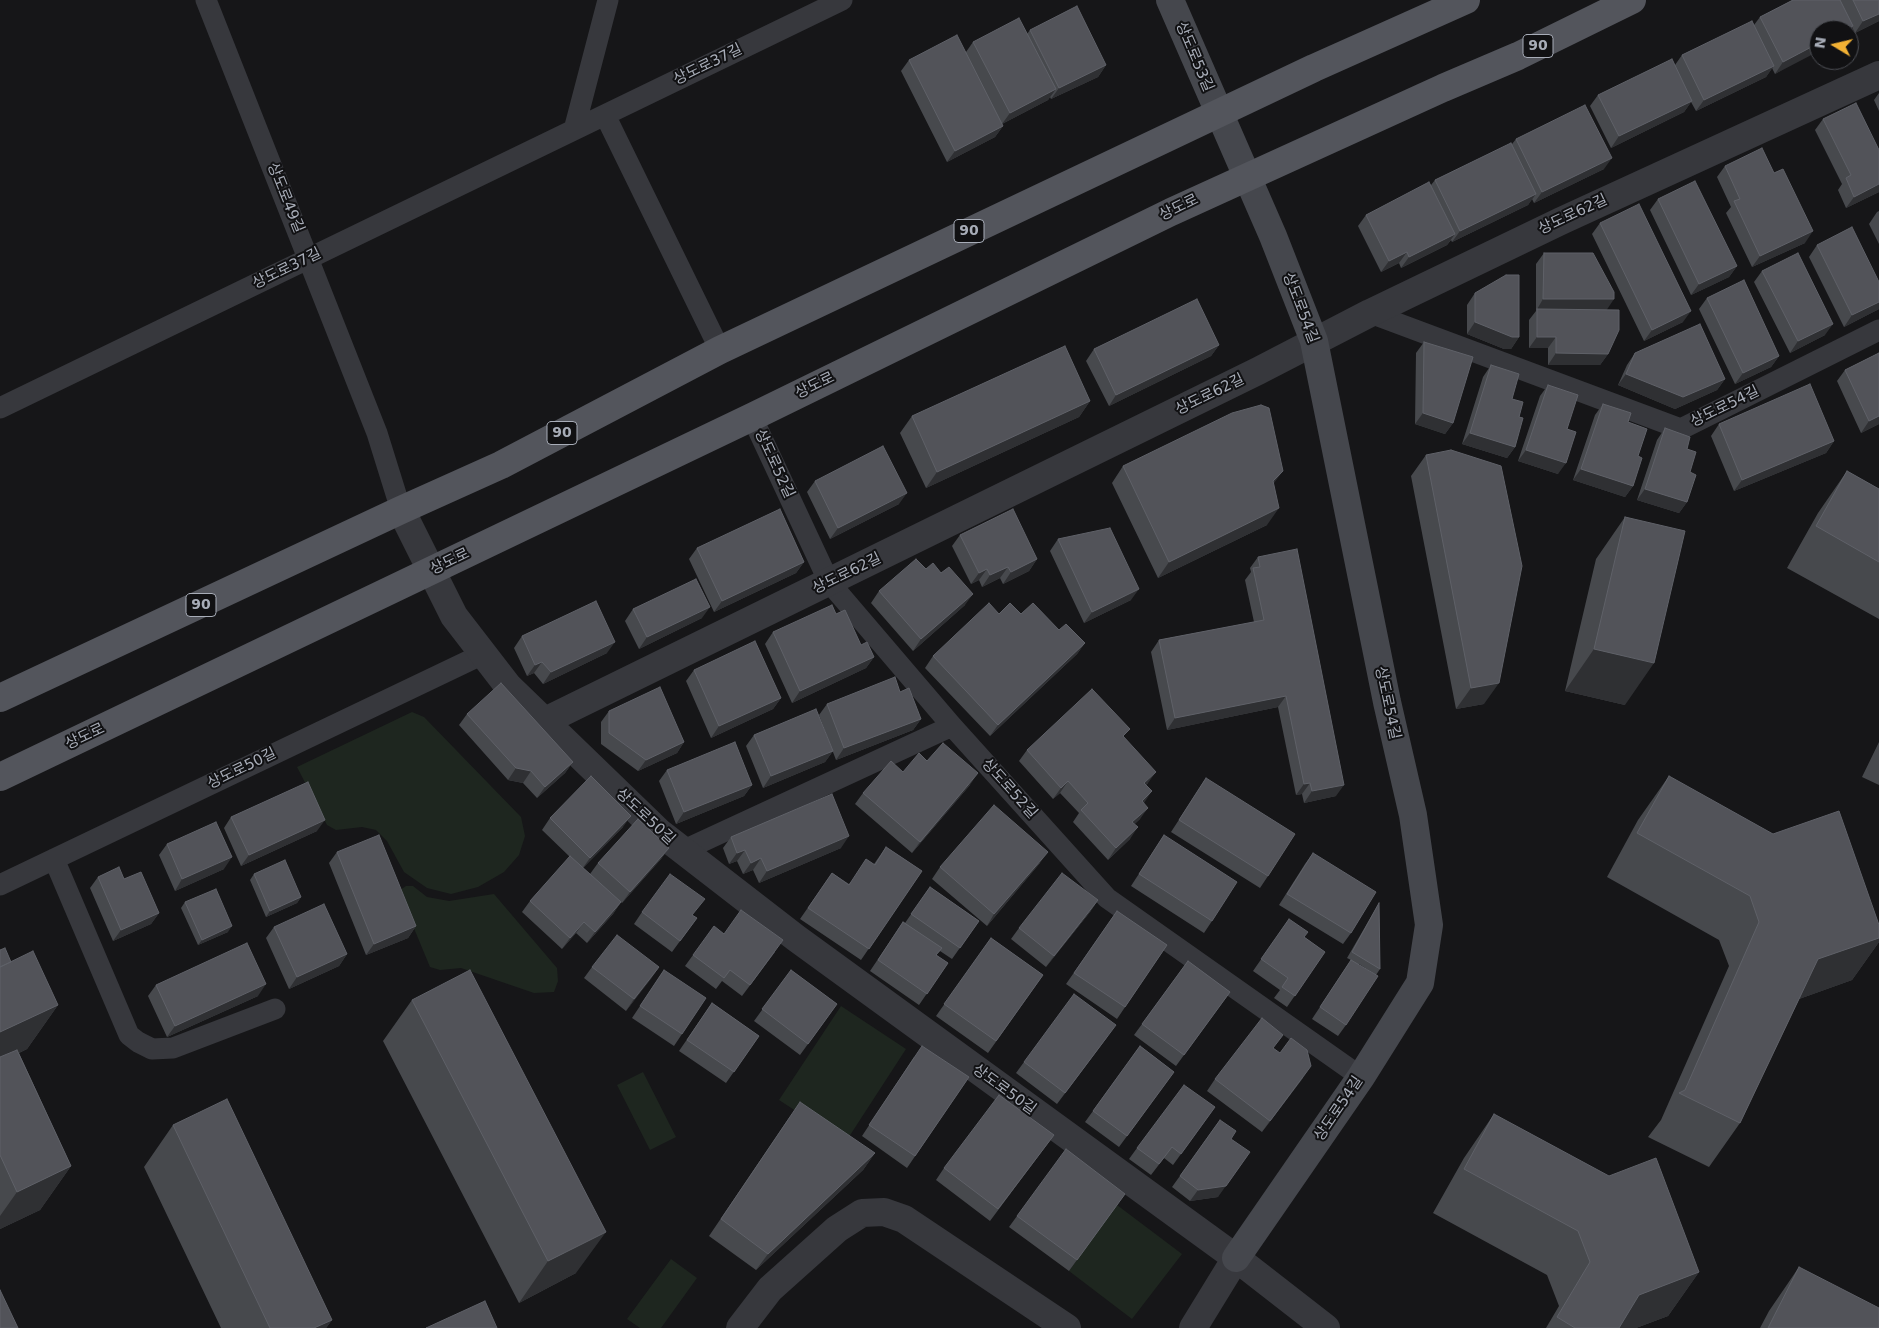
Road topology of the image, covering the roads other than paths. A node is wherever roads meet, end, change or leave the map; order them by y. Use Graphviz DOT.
graph roads {
  1 [pos="206,0"];
  2 [pos="608,0"];
  3 [pos="842,0"];
  4 [pos="1170,0"];
  5 [pos="1466,0"];
  6 [pos="1632,0"];
  7 [pos="1879,75"];
  8 [pos="1219,114"];
  9 [pos="605,115"];
  10 [pos="574,130"];
  11 [pos="1246,176"];
  12 [pos="309,258"];
  13 [pos="1370,313"];
  14 [pos="1879,330"];
  15 [pos="1314,341"];
  16 [pos="720,350"];
  17 [pos="0,408"];
  18 [pos="752,417"];
  19 [pos="401,510"];
  20 [pos="430,571"];
  21 [pos="830,582"];
  22 [pos="483,654"];
  23 [pos="0,698"];
  24 [pos="545,721"];
  25 [pos="952,726"];
  26 [pos="0,777"];
  27 [pos="682,851"];
  28 [pos="54,859"];
  29 [pos="0,885"];
  30 [pos="276,1009"];
  31 [pos="1361,1078"];
  32 [pos="1236,1258"];
  33 [pos="740,1328"];
  34 [pos="1067,1328"];
  35 [pos="1193,1328"];
  36 [pos="1326,1328"];
  1 -- 12 [label="lane, 상도로49길"];
  2 -- 10 [label="lane"];
  3 -- 9 [label="lane, 상도로37길"];
  4 -- 8 [label="street, 상도로53길"];
  5 -- 8 [label="main road, 90"];
  6 -- 11 [label="main road, 상도로 / 90"];
  7 -- 13 [label="street, 상도로62길"];
  8 -- 11 [label="street, 상도로54길"];
  8 -- 16 [label="main road, 90"];
  9 -- 10 [label="lane, 상도로37길"];
  9 -- 16 [label="lane"];
  10 -- 12 [label="lane, 상도로37길"];
  11 -- 15 [label="street, 상도로54길"];
  11 -- 18 [label="main road, 상도로 / 90"];
  12 -- 17 [label="lane, 상도로37길"];
  12 -- 19 [label="lane, 상도로49길"];
  13 -- 14 [label="lane, 상도로54길"];
  13 -- 15 [label="street, 상도로62길"];
  15 -- 21 [label="street, 상도로62길"];
  15 -- 31 [label="street, 상도로54길"];
  16 -- 19 [label="main road, 90"];
  18 -- 20 [label="main road, 상도로 / 90"];
  18 -- 21 [label="lane, 상도로52길"];
  19 -- 20 [label="street, 상도로50길"];
  19 -- 23 [label="main road, 90"];
  20 -- 22 [label="street, 상도로50길"];
  20 -- 26 [label="main road, 상도로 / 90"];
  21 -- 24 [label="street, 상도로62길"];
  21 -- 25 [label="lane, 상도로52길"];
  22 -- 24 [label="street, 상도로50길"];
  22 -- 28 [label="lane, 상도로50길"];
  24 -- 27 [label="street, 상도로50길"];
  25 -- 27 [label="lane, 상도로50길"];
  25 -- 31 [label="lane, 상도로52길"];
  27 -- 32 [label="street, 상도로50길"];
  28 -- 29 [label="lane, 상도로50길"];
  28 -- 30 [label="lane"];
  31 -- 32 [label="street, 상도로54길"];
  32 -- 35 [label="street"];
  32 -- 36 [label="street, 상도로50길"];
  33 -- 34 [label="street"];
}
